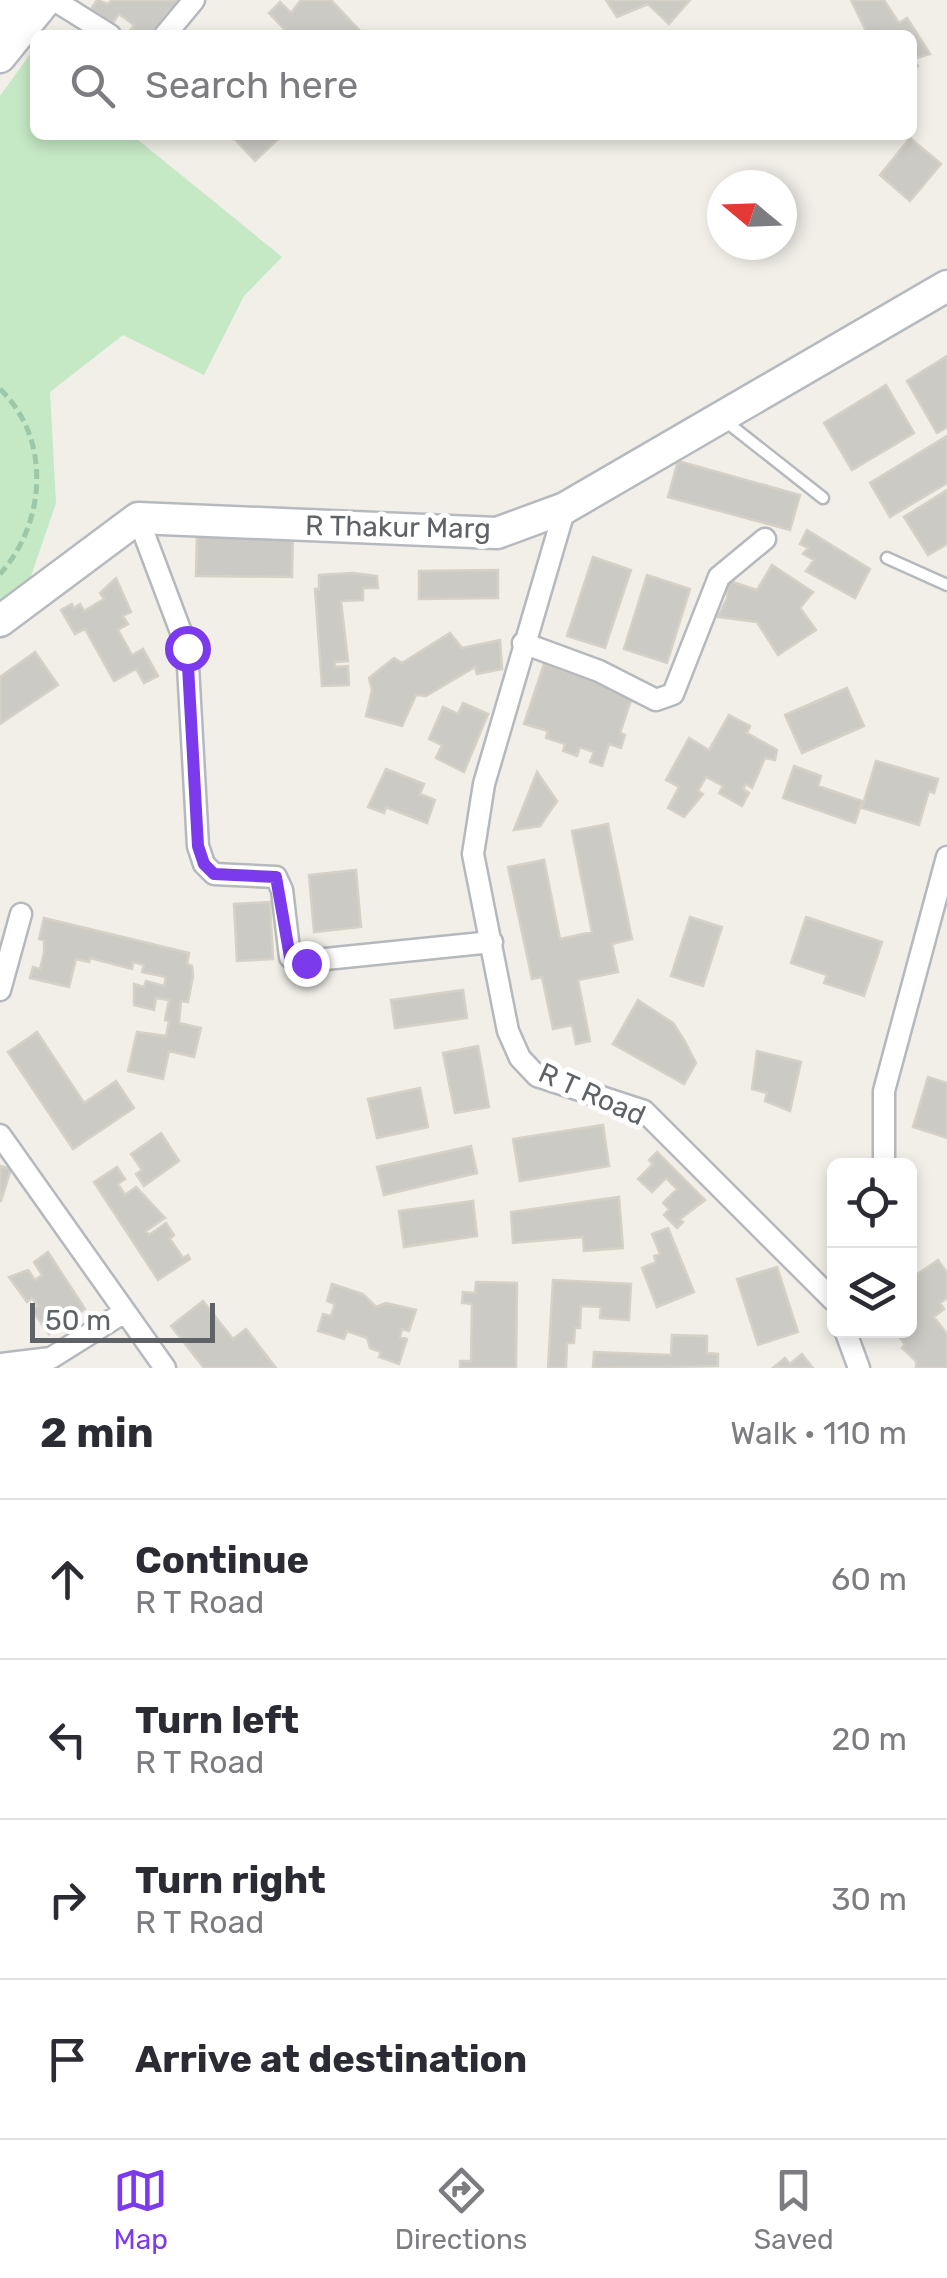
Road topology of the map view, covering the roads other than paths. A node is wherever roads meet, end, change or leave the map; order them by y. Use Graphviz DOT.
graph roads {
  1 [pos="19,0"];
  2 [pos="46,0"];
  3 [pos="54,0"];
  4 [pos="194,0"];
  5 [pos="0,23"];
  6 [pos="102,30"];
  7 [pos="169,30"];
  8 [pos="0,57"];
  9 [pos="947,286"];
  10 [pos="719,417"];
  11 [pos="822,498"];
  12 [pos="565,508"];
  13 [pos="138,518"];
  14 [pos="766,539"];
  15 [pos="887,558"];
  16 [pos="947,586"];
  17 [pos="0,621"];
  18 [pos="522,643"];
  19 [pos="947,857"];
  20 [pos="21,914"];
  21 [pos="492,942"];
  22 [pos="0,990"];
  23 [pos="0,1136"];
  24 [pos="884,1158"];
  25 [pos="827,1294"];
  26 [pos="123,1313"];
  27 [pos="848,1338"];
  28 [pos="0,1364"];
  29 [pos="164,1368"];
  30 [pos="859,1368"];
  1 -- 5 [label="street"];
  2 -- 8 [label="street"];
  3 -- 6 [label="street"];
  4 -- 7 [label="street"];
  9 -- 10 [label="street, R Thakur Marg"];
  10 -- 11 [label="lane"];
  10 -- 12 [label="street, R Thakur Marg"];
  12 -- 13 [label="street, R Thakur Marg"];
  12 -- 18 [label="street"];
  13 -- 17 [label="street"];
  13 -- 21 [label="street"];
  14 -- 18 [label="street"];
  15 -- 16 [label="lane"];
  18 -- 21 [label="street, R T Road"];
  19 -- 24 [label="street"];
  20 -- 22 [label="street"];
  21 -- 25 [label="street, R T Road"];
  23 -- 26 [label="street"];
  26 -- 28 [label="street"];
  26 -- 29 [label="street"];
  27 -- 30 [label="street"];
}
